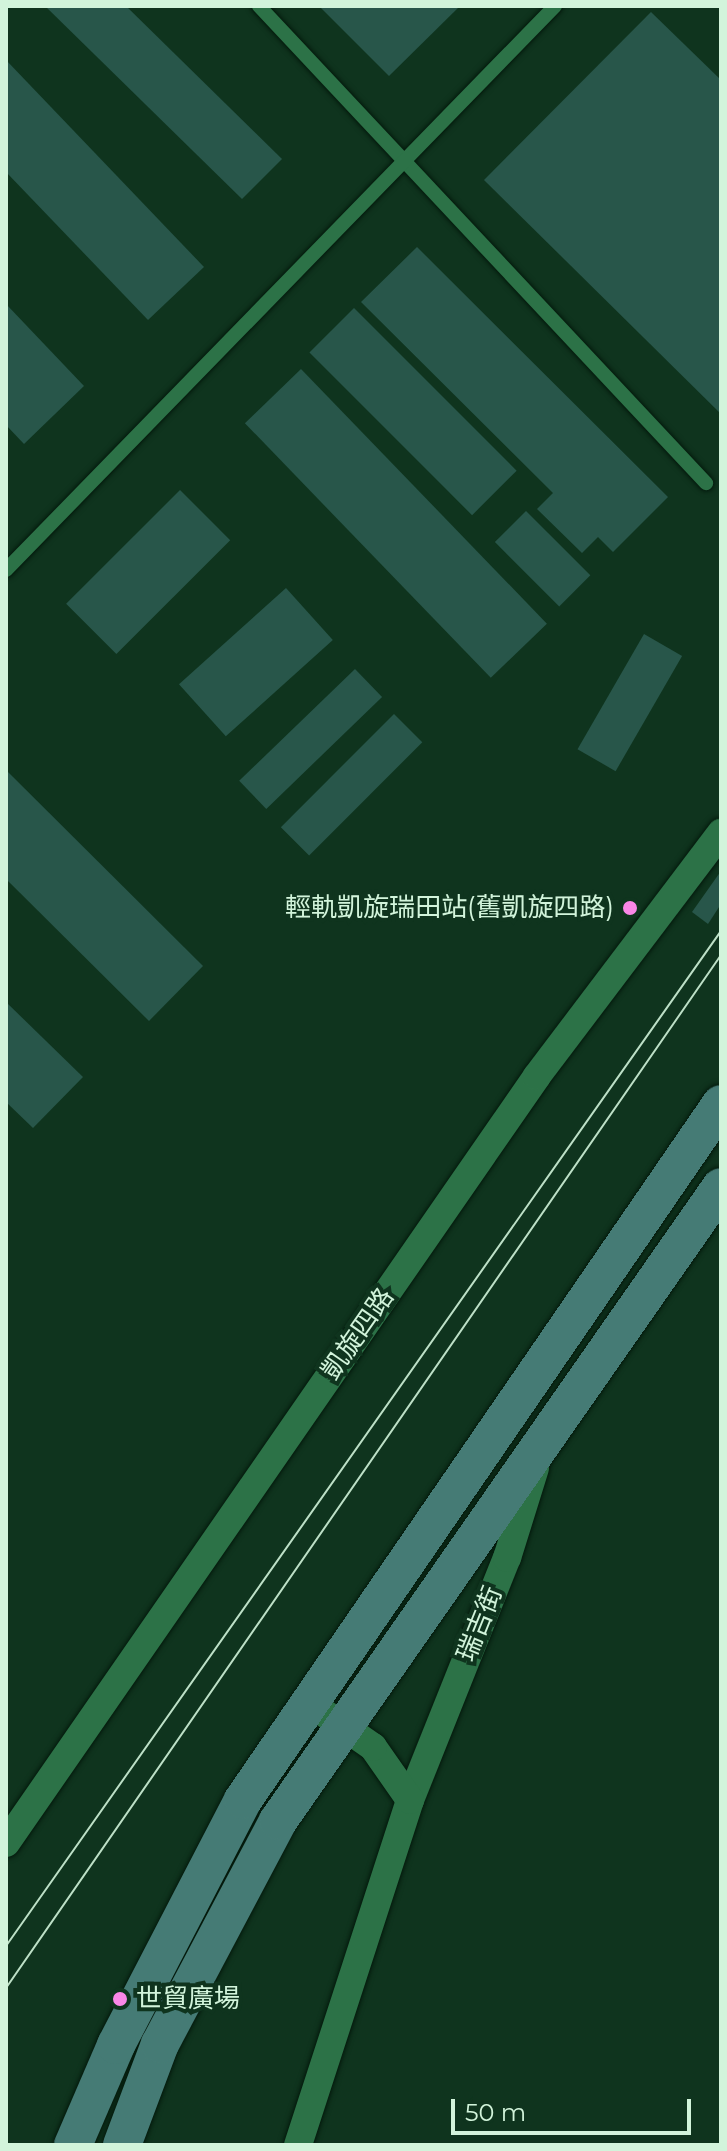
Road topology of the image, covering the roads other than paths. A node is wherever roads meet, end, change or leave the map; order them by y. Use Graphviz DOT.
graph roads {
  1 [pos="259,6"];
  2 [pos="555,6"];
  3 [pos="406,159"];
  4 [pos="706,483"];
  5 [pos="6,570"];
  6 [pos="721,833"];
  7 [pos="721,1104"];
  8 [pos="675,1168"];
  9 [pos="718,1198"];
  10 [pos="542,1444"];
  11 [pos="310,1703"];
  12 [pos="343,1726"];
  13 [pos="410,1800"];
  14 [pos="6,1843"];
  15 [pos="73,2145"];
  16 [pos="122,2145"];
  17 [pos="298,2145"];
  1 -- 3 [label="lane"];
  2 -- 3 [label="lane"];
  3 -- 4 [label="lane"];
  3 -- 5 [label="lane"];
  6 -- 14 [label="street, 凱旋四路"];
  7 -- 8 [label="street"];
  8 -- 9 [label="street"];
  8 -- 11 [label="street"];
  9 -- 10 [label="street"];
  10 -- 12 [label="street"];
  10 -- 13 [label="street, 瑞吉街"];
  11 -- 12 [label="street"];
  11 -- 15 [label="street"];
  12 -- 13 [label="street"];
  12 -- 16 [label="street"];
  13 -- 17 [label="street, 瑞吉街"];
}
